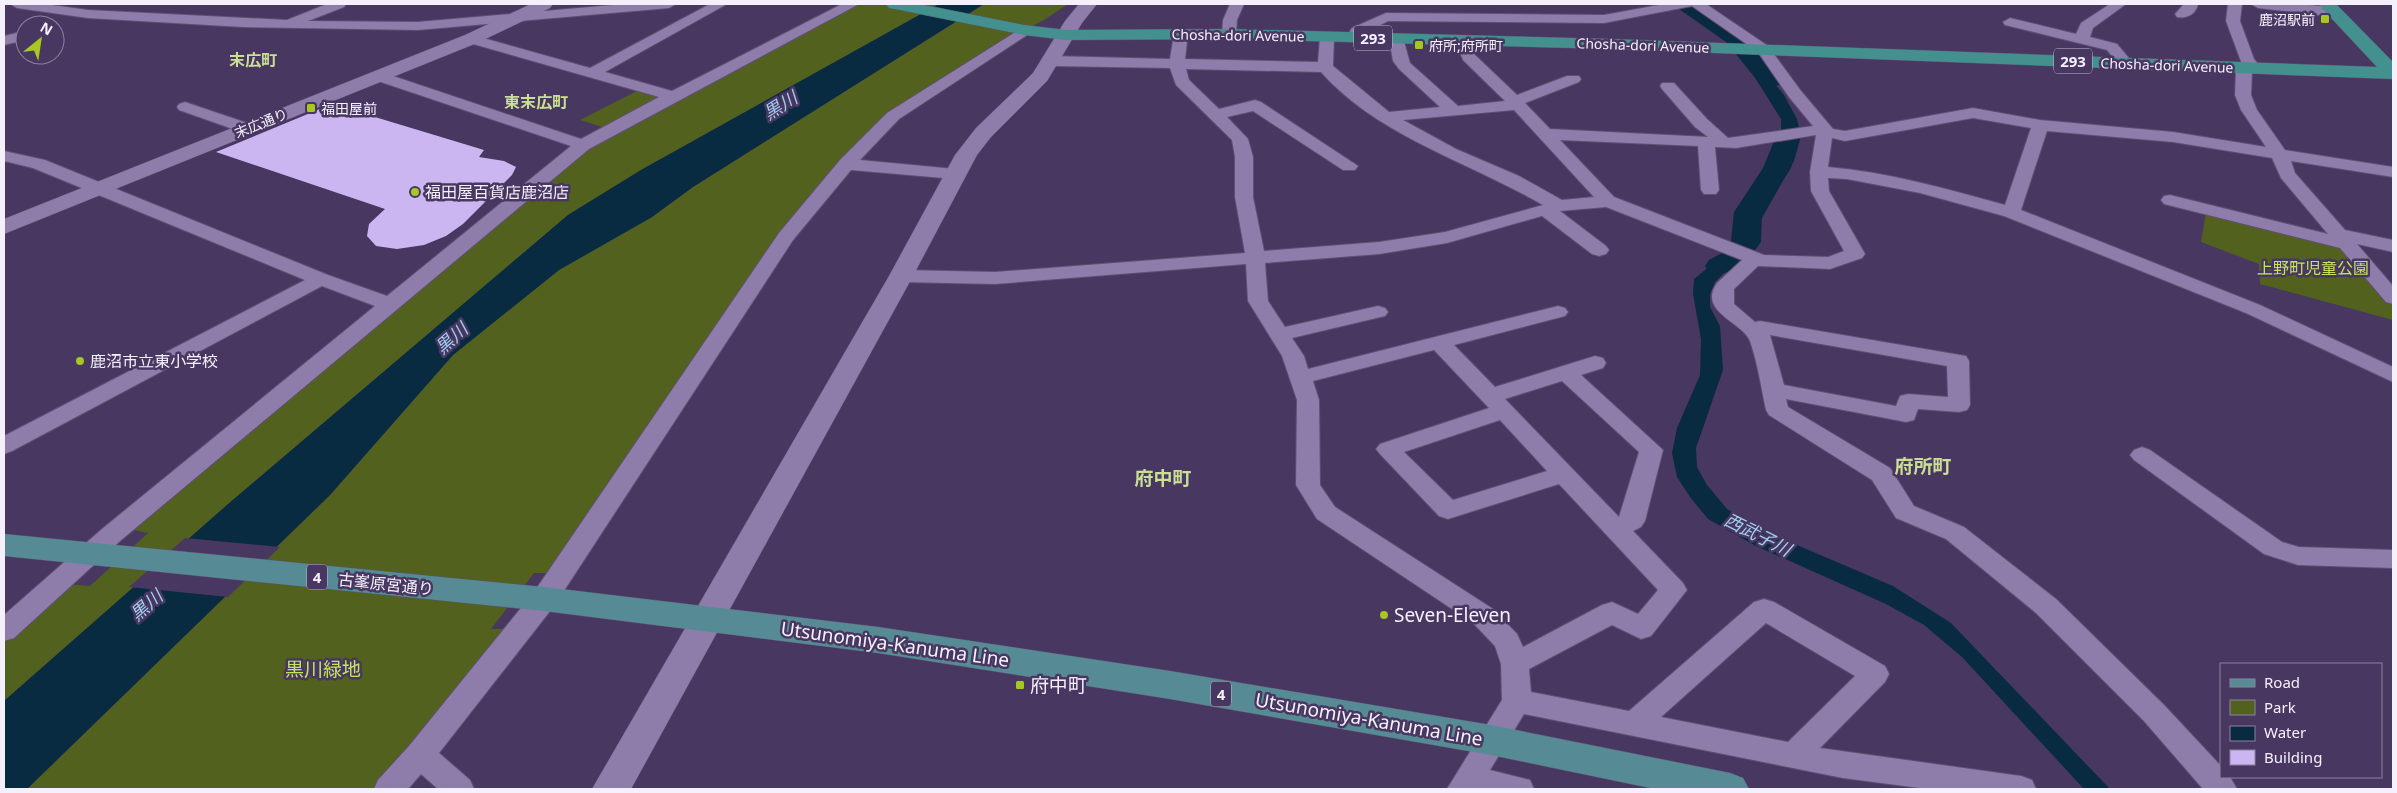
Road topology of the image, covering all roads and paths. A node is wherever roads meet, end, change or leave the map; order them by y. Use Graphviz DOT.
graph roads {
  1 [pos="16,4"];
  2 [pos="340,4"];
  3 [pos="544,4"];
  4 [pos="669,4"];
  5 [pos="720,4"];
  6 [pos="852,4"];
  7 [pos="895,4"];
  8 [pos="1088,4"];
  9 [pos="1236,4"];
  10 [pos="1697,4"];
  11 [pos="2119,4"];
  12 [pos="2235,4"];
  13 [pos="2258,4"];
  14 [pos="1680,5"];
  15 [pos="2331,9"];
  16 [pos="88,14"];
  17 [pos="519,16"];
  18 [pos="65,22"];
  19 [pos="2010,22"];
  20 [pos="284,25"];
  21 [pos="1024,30"];
  22 [pos="1181,34"];
  23 [pos="1229,34"];
  24 [pos="1066,35"];
  25 [pos="1327,37"];
  26 [pos="1358,37"];
  27 [pos="1396,38"];
  28 [pos="470,39"];
  29 [pos="1462,40"];
  30 [pos="2082,40"];
  31 [pos="1758,49"];
  32 [pos="1052,61"];
  33 [pos="2125,63"];
  34 [pos="1177,64"];
  35 [pos="1325,67"];
  36 [pos="2248,68"];
  37 [pos="594,72"];
  38 [pos="2393,73"];
  39 [pos="378,76"];
  40 [pos="1573,79"];
  41 [pos="1668,86"];
  42 [pos="673,96"];
  43 [pos="1516,103"];
  44 [pos="185,106"];
  45 [pos="1453,110"];
  46 [pos="1217,115"];
  47 [pos="1385,117"];
  48 [pos="2040,125"];
  49 [pos="248,129"];
  50 [pos="1825,131"];
  51 [pos="1545,134"];
  52 [pos="1713,142"];
  53 [pos="583,145"];
  54 [pos="2279,153"];
  55 [pos="4,156"];
  56 [pos="846,164"];
  57 [pos="1349,166"];
  58 [pos="1819,172"];
  59 [pos="2393,172"];
  60 [pos="955,174"];
  61 [pos="97,189"];
  62 [pos="1710,190"];
  63 [pos="2170,200"];
  64 [pos="1608,201"];
  65 [pos="1552,208"];
  66 [pos="2011,212"];
  67 [pos="4,227"];
  68 [pos="2341,239"];
  69 [pos="2393,246"];
  70 [pos="1599,250"];
  71 [pos="1255,257"];
  72 [pos="1755,258"];
  73 [pos="901,276"];
  74 [pos="321,279"];
  75 [pos="2390,292"];
  76 [pos="388,304"];
  77 [pos="1378,312"];
  78 [pos="1558,312"];
  79 [pos="1280,335"];
  80 [pos="1759,336"];
  81 [pos="1439,342"];
  82 [pos="1595,363"];
  83 [pos="1565,372"];
  84 [pos="2393,374"];
  85 [pos="1300,377"];
  86 [pos="1773,390"];
  87 [pos="1497,404"];
  88 [pos="4,446"];
  89 [pos="2142,455"];
  90 [pos="1564,474"];
  91 [pos="1616,529"];
  92 [pos="4,546"];
  93 [pos="96,555"];
  94 [pos="2393,559"];
  95 [pos="539,599"];
  96 [pos="708,619"];
  97 [pos="4,631"];
  98 [pos="1515,664"];
  99 [pos="1517,701"];
  100 [pos="1634,724"];
  101 [pos="1491,740"];
  102 [pos="420,755"];
  103 [pos="1794,755"];
  104 [pos="1465,784"];
  105 [pos="389,789"];
  106 [pos="459,789"];
  107 [pos="611,789"];
  108 [pos="1518,789"];
  109 [pos="1730,789"];
  110 [pos="2021,789"];
  111 [pos="2222,789"];
  1 -- 16 [label="street"];
  2 -- 20 [label="street"];
  3 -- 17 [label="street, 末広通り"];
  4 -- 17 [label="street"];
  5 -- 37 [label="street"];
  6 -- 42 [label="street"];
  7 -- 21 [label="highway, Chosha-dori Avenue / 293"];
  8 -- 24 [label="street"];
  9 -- 23 [label="street"];
  10 -- 31 [label="street"];
  11 -- 30 [label="street"];
  12 -- 36 [label="street"];
  13 -- 15 [label="street"];
  14 -- 26 [label="street"];
  15 -- 38 [label="highway, 293"];
  16 -- 18 [label="street"];
  16 -- 20 [label="street"];
  17 -- 20 [label="street"];
  17 -- 28 [label="street, 末広通り"];
  19 -- 30 [label="street"];
  21 -- 24 [label="highway, Chosha-dori Avenue / 293"];
  21 -- 56 [label="street"];
  22 -- 23 [label="highway, Chosha-dori Avenue / 293"];
  22 -- 24 [label="highway, Chosha-dori Avenue / 293"];
  22 -- 34 [label="street"];
  23 -- 25 [label="highway, Chosha-dori Avenue / 293"];
  24 -- 32 [label="street"];
  25 -- 26 [label="highway, Chosha-dori Avenue / 293"];
  25 -- 35 [label="street"];
  26 -- 27 [label="highway, Chosha-dori Avenue / 293"];
  27 -- 29 [label="highway, Chosha-dori Avenue / 293"];
  27 -- 45 [label="street"];
  28 -- 37 [label="street"];
  28 -- 39 [label="street, 末広通り"];
  29 -- 31 [label="highway, Chosha-dori Avenue / 293"];
  29 -- 43 [label="street"];
  30 -- 33 [label="street"];
  31 -- 33 [label="highway, Chosha-dori Avenue / 293"];
  31 -- 50 [label="street"];
  32 -- 34 [label="street"];
  32 -- 60 [label="street"];
  33 -- 36 [label="highway, Chosha-dori Avenue / 293"];
  34 -- 35 [label="street"];
  34 -- 46 [label="street"];
  35 -- 47 [label="street"];
  36 -- 38 [label="highway, Chosha-dori Avenue / 293"];
  36 -- 54 [label="street"];
  37 -- 42 [label="street"];
  39 -- 49 [label="street, 末広通り"];
  39 -- 53 [label="street"];
  40 -- 43 [label="street"];
  41 -- 52 [label="street"];
  42 -- 53 [label="street"];
  43 -- 45 [label="street"];
  43 -- 51 [label="street"];
  44 -- 49 [label="street"];
  45 -- 47 [label="street"];
  46 -- 57 [label="street"];
  46 -- 71 [label="street"];
  47 -- 65 [label="street"];
  48 -- 50 [label="street"];
  48 -- 54 [label="street"];
  48 -- 66 [label="street"];
  49 -- 61 [label="street, 末広通り"];
  50 -- 52 [label="street"];
  50 -- 58 [label="street"];
  51 -- 52 [label="street"];
  51 -- 64 [label="street"];
  52 -- 62 [label="street"];
  53 -- 76 [label="street"];
  54 -- 59 [label="street"];
  54 -- 68 [label="street"];
  55 -- 61 [label="street"];
  56 -- 60 [label="street"];
  56 -- 95 [label="street"];
  58 -- 66 [label="street"];
  58 -- 72 [label="street"];
  60 -- 73 [label="street"];
  61 -- 67 [label="street, 末広通り"];
  61 -- 74 [label="street"];
  63 -- 68 [label="street"];
  64 -- 65 [label="street"];
  64 -- 72 [label="street"];
  65 -- 70 [label="street"];
  65 -- 71 [label="street"];
  66 -- 84 [label="street"];
  68 -- 69 [label="street"];
  68 -- 75 [label="street"];
  71 -- 73 [label="street"];
  71 -- 79 [label="street"];
  72 -- 80 [label="street"];
  73 -- 96 [label="street"];
  74 -- 76 [label="street"];
  74 -- 88 [label="street"];
  76 -- 93 [label="street"];
  77 -- 79 [label="street"];
  78 -- 81 [label="street"];
  79 -- 85 [label="street"];
  80 -- 86 [label="street"];
  80 -- 86 [label="street"];
  81 -- 85 [label="street"];
  81 -- 87 [label="street"];
  82 -- 83 [label="street"];
  83 -- 87 [label="street"];
  83 -- 91 [label="street"];
  85 -- 98 [label="street"];
  86 -- 111 [label="street"];
  87 -- 90 [label="street"];
  87 -- 90 [label="street"];
  89 -- 94 [label="street"];
  90 -- 91 [label="street"];
  91 -- 98 [label="street"];
  92 -- 93 [label="main road, 古峯原宮通り / 4"];
  93 -- 95 [label="main road, 古峯原宮通り / 4"];
  93 -- 97 [label="street"];
  95 -- 96 [label="main road, 古峯原宮通り / 4"];
  95 -- 102 [label="street"];
  96 -- 101 [label="main road, Utsunomiya-Kanuma Line / 4"];
  96 -- 107 [label="street"];
  98 -- 99 [label="street"];
  99 -- 100 [label="street"];
  99 -- 101 [label="street"];
  100 -- 103 [label="street"];
  100 -- 103 [label="street"];
  101 -- 104 [label="street"];
  101 -- 109 [label="main road, Utsunomiya-Kanuma Line / 4"];
  102 -- 105 [label="street"];
  102 -- 106 [label="street"];
  103 -- 110 [label="street"];
  104 -- 108 [label="street"];
}
